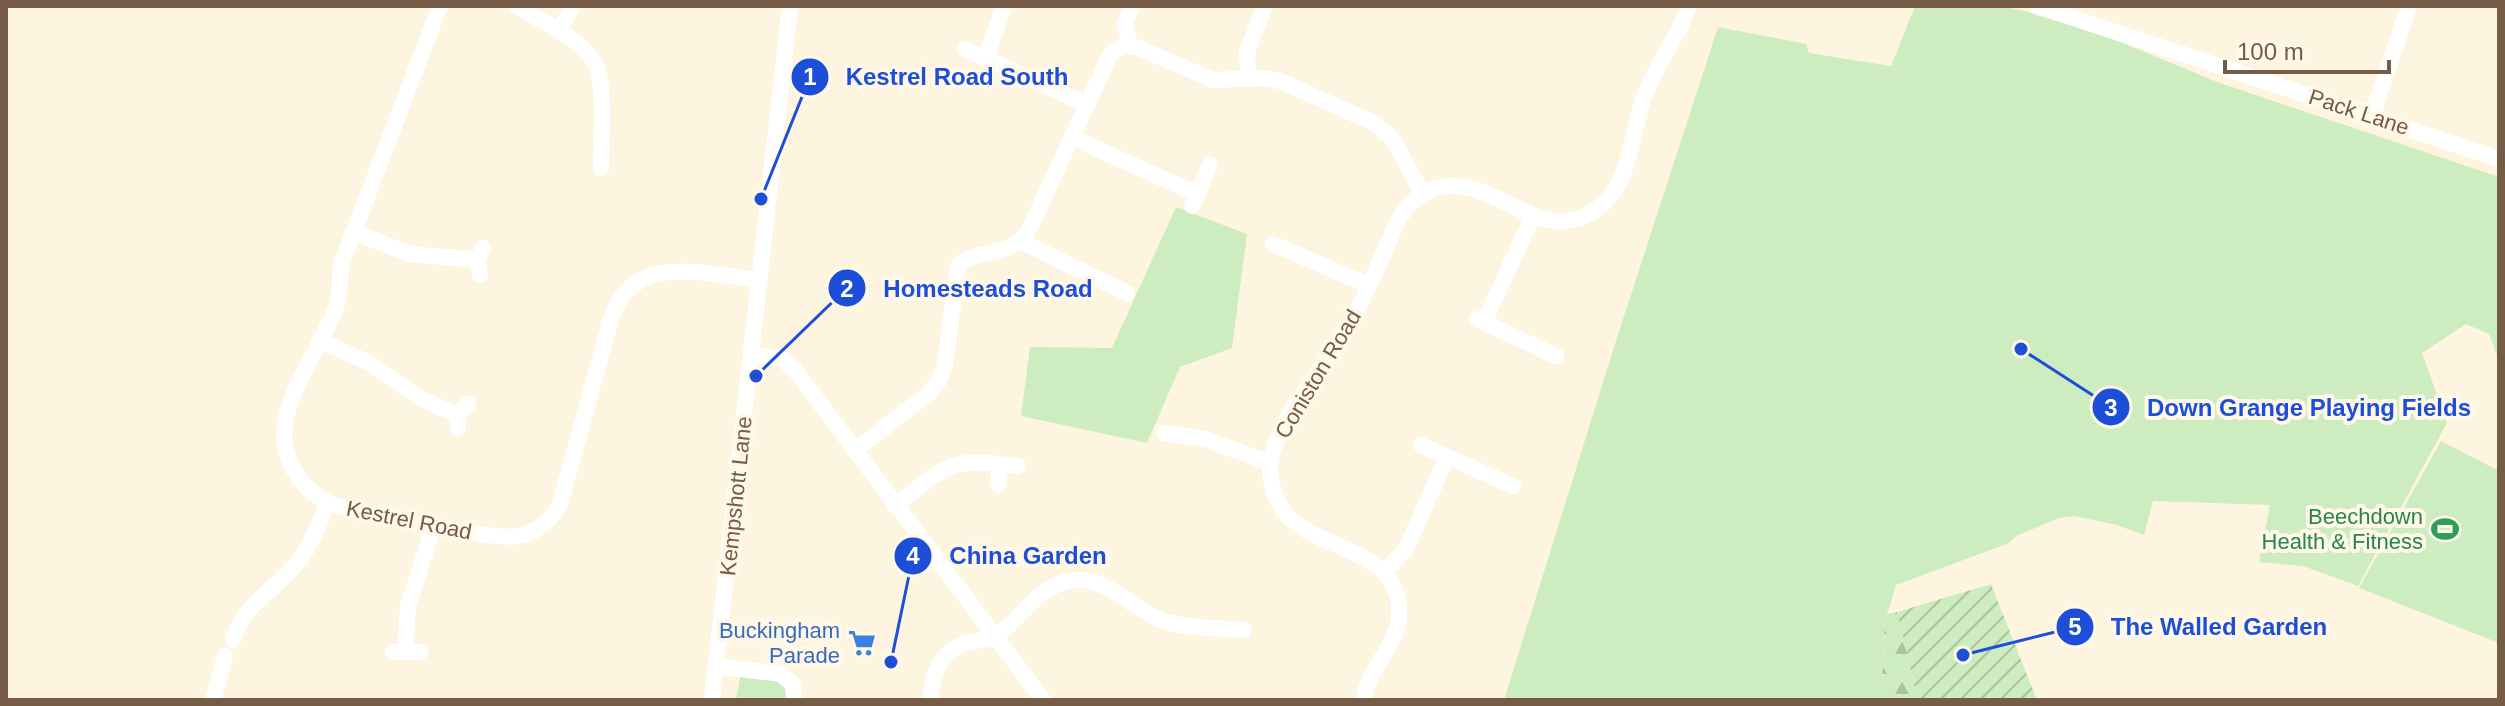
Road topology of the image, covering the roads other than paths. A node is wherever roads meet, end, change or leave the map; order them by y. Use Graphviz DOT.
graph roads {
  1 [pos="440,6"];
  2 [pos="516,6"];
  3 [pos="573,6"];
  4 [pos="790,6"];
  5 [pos="1004,6"];
  6 [pos="1132,6"];
  7 [pos="1265,6"];
  8 [pos="1689,6"];
  9 [pos="2037,6"];
  10 [pos="2409,6"];
  11 [pos="2058,9"];
  12 [pos="558,32"];
  13 [pos="1130,45"];
  14 [pos="965,49"];
  15 [pos="986,57"];
  16 [pos="1248,79"];
  17 [pos="1088,105"];
  18 [pos="2373,113"];
  19 [pos="1073,138"];
  20 [pos="2499,159"];
  21 [pos="1210,165"];
  22 [pos="601,171"];
  23 [pos="1423,194"];
  24 [pos="1533,216"];
  25 [pos="353,232"];
  26 [pos="1020,241"];
  27 [pos="1273,244"];
  28 [pos="480,261"];
  29 [pos="760,280"];
  30 [pos="1368,285"];
  31 [pos="1127,293"];
  32 [pos="321,341"];
  33 [pos="751,355"];
  34 [pos="1556,356"];
  35 [pos="461,416"];
  36 [pos="1171,438"];
  37 [pos="1421,445"];
  38 [pos="854,451"];
  39 [pos="1447,457"];
  40 [pos="1270,463"];
  41 [pos="999,465"];
  42 [pos="1018,466"];
  43 [pos="998,485"];
  44 [pos="1503,486"];
  45 [pos="328,503"];
  46 [pos="895,506"];
  47 [pos="434,525"];
  48 [pos="1384,572"];
  49 [pos="1244,631"];
  50 [pos="995,635"];
  51 [pos="233,640"];
  52 [pos="406,652"];
  53 [pos="225,656"];
  54 [pos="716,666"];
  55 [pos="213,700"];
  56 [pos="712,700"];
  57 [pos="794,700"];
  58 [pos="930,700"];
  59 [pos="1043,700"];
  60 [pos="1364,700"];
  1 -- 25 [label="street, Kestrel Road"];
  2 -- 12 [label="street"];
  3 -- 12 [label="street"];
  4 -- 29 [label="street, Kempshott Lane"];
  5 -- 15 [label="street"];
  6 -- 13 [label="street"];
  7 -- 16 [label="street"];
  8 -- 24 [label="street"];
  9 -- 11 [label="street, Pack Lane"];
  10 -- 18 [label="street"];
  11 -- 18 [label="street, Pack Lane"];
  12 -- 22 [label="street"];
  13 -- 16 [label="street"];
  13 -- 17 [label="street"];
  14 -- 15 [label="street"];
  15 -- 17 [label="street"];
  16 -- 23 [label="street"];
  17 -- 19 [label="street"];
  18 -- 20 [label="street, Pack Lane"];
  19 -- 21 [label="street"];
  19 -- 26 [label="street"];
  23 -- 24 [label="street"];
  23 -- 30 [label="street, Coniston Road"];
  24 -- 34 [label="street"];
  25 -- 28 [label="street"];
  25 -- 32 [label="street, Kestrel Road"];
  26 -- 31 [label="street"];
  26 -- 38 [label="street"];
  27 -- 30 [label="street, Coniston Road"];
  29 -- 33 [label="street, Kempshott Lane"];
  29 -- 47 [label="street, Kestrel Road"];
  30 -- 40 [label="street, Coniston Road"];
  32 -- 35 [label="street"];
  32 -- 45 [label="street, Kestrel Road"];
  33 -- 38 [label="street"];
  33 -- 54 [label="street, Kempshott Lane"];
  36 -- 40 [label="street, Coniston Road"];
  37 -- 39 [label="street"];
  38 -- 46 [label="street"];
  39 -- 44 [label="street"];
  39 -- 48 [label="street"];
  40 -- 48 [label="street, Coniston Road"];
  41 -- 42 [label="street"];
  41 -- 43 [label="street"];
  41 -- 46 [label="street"];
  45 -- 47 [label="street, Kestrel Road"];
  45 -- 51 [label="street"];
  46 -- 50 [label="street"];
  47 -- 52 [label="street"];
  48 -- 60 [label="street"];
  49 -- 50 [label="street"];
  50 -- 58 [label="street"];
  50 -- 59 [label="street"];
  53 -- 55 [label="street"];
  54 -- 56 [label="street, Kempshott Lane"];
  54 -- 57 [label="street"];
}
